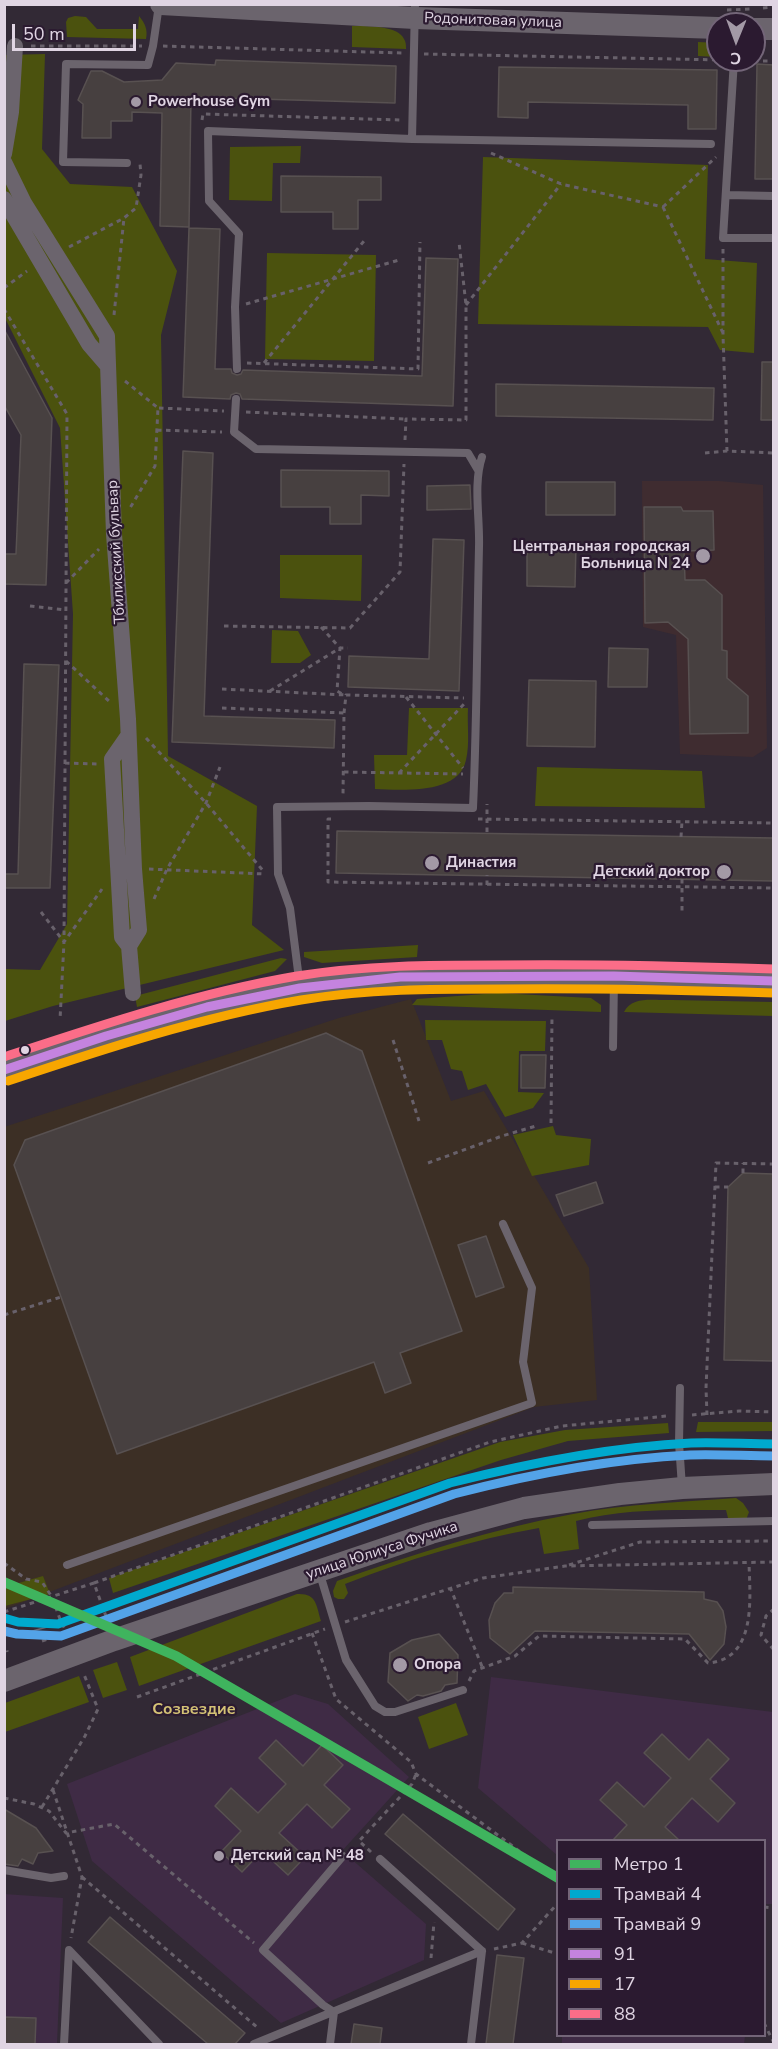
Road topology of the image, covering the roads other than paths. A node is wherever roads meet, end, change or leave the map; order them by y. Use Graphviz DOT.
graph roads {
  1 [pos="160,4"];
  2 [pos="415,11"];
  3 [pos="706,27"];
  4 [pos="15,46"];
  5 [pos="733,72"];
  6 [pos="412,139"];
  7 [pos="711,144"];
  8 [pos="4,154"];
  9 [pos="4,162"];
  10 [pos="127,163"];
  11 [pos="727,195"];
  12 [pos="774,196"];
  13 [pos="4,199"];
  14 [pos="774,238"];
  15 [pos="108,366"];
  16 [pos="237,366"];
  17 [pos="236,399"];
  18 [pos="482,457"];
  19 [pos="478,470"];
  20 [pos="128,736"];
  21 [pos="126,869"];
  22 [pos="614,976"];
  23 [pos="774,981"];
  24 [pos="300,988"];
  25 [pos="133,993"];
  26 [pos="614,1047"];
  27 [pos="4,1070"];
  28 [pos="503,1224"];
  29 [pos="680,1388"];
  30 [pos="774,1484"];
  31 [pos="682,1488"];
  32 [pos="774,1521"];
  33 [pos="591,1525"];
  34 [pos="67,1565"];
  35 [pos="319,1571"];
  36 [pos="4,1681"];
  37 [pos="463,1690"];
  38 [pos="343,1856"];
  39 [pos="380,1859"];
  40 [pos="4,1870"];
  41 [pos="64,1876"];
  42 [pos="482,1951"];
  43 [pos="334,2012"];
  44 [pos="64,2044"];
  45 [pos="159,2044"];
  46 [pos="254,2044"];
  47 [pos="330,2044"];
  48 [pos="471,2044"];
  1 -- 2 [label="street, Родонитовая улица"];
  1 -- 10 [label="lane"];
  2 -- 3 [label="street, Родонитовая улица"];
  2 -- 6 [label="lane"];
  4 -- 8 [label="street"];
  5 -- 11 [label="lane"];
  6 -- 7 [label="lane"];
  6 -- 16 [label="lane"];
  9 -- 15 [label="street, Тбилисский бульвар"];
  11 -- 12 [label="lane"];
  11 -- 14 [label="lane"];
  13 -- 15 [label="street"];
  15 -- 20 [label="street, Тбилисский бульвар"];
  17 -- 19 [label="lane"];
  18 -- 19 [label="lane"];
  19 -- 24 [label="lane"];
  20 -- 21 [label="street, Тбилисский бульвар"];
  20 -- 21 [label="street, Тбилисский бульвар"];
  21 -- 25 [label="street, Тбилисский бульвар"];
  22 -- 23 [label="street"];
  22 -- 24 [label="street"];
  22 -- 26 [label="lane"];
  24 -- 27 [label="street"];
  28 -- 34 [label="lane"];
  29 -- 31 [label="lane"];
  30 -- 31 [label="street, улица Юлиуса Фучика"];
  31 -- 35 [label="street, улица Юлиуса Фучика"];
  32 -- 33 [label="lane"];
  35 -- 36 [label="street, улица Юлиуса Фучика"];
  35 -- 37 [label="lane"];
  38 -- 43 [label="lane"];
  39 -- 42 [label="lane"];
  40 -- 41 [label="lane"];
  42 -- 43 [label="lane"];
  42 -- 48 [label="lane"];
  43 -- 46 [label="lane"];
  43 -- 47 [label="lane"];
  44 -- 45 [label="lane"];
}
